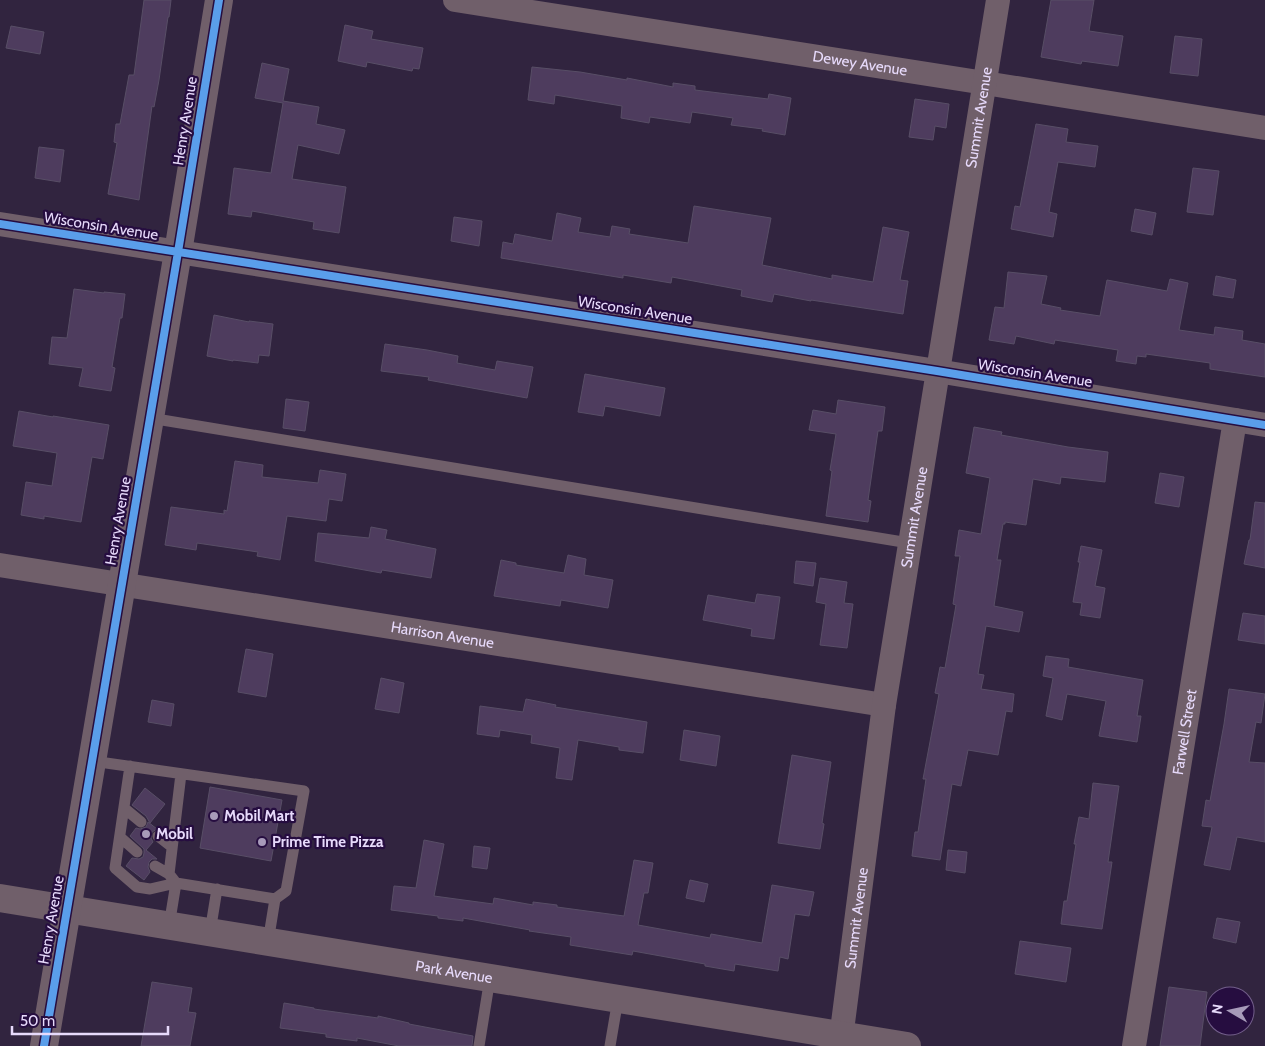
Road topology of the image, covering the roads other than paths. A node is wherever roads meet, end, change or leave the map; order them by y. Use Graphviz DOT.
graph roads {
  1 [pos="219,0"];
  2 [pos="454,0"];
  3 [pos="998,0"];
  4 [pos="985,83"];
  5 [pos="1265,128"];
  6 [pos="0,224"];
  7 [pos="178,252"];
  8 [pos="937,371"];
  9 [pos="150,418"];
  10 [pos="1235,420"];
  11 [pos="1265,425"];
  12 [pos="909,543"];
  13 [pos="0,565"];
  14 [pos="122,584"];
  15 [pos="884,705"];
  16 [pos="92,761"];
  17 [pos="130,766"];
  18 [pos="181,774"];
  19 [pos="124,808"];
  20 [pos="141,822"];
  21 [pos="158,836"];
  22 [pos="120,837"];
  23 [pos="172,847"];
  24 [pos="137,852"];
  25 [pos="155,866"];
  26 [pos="173,879"];
  27 [pos="217,889"];
  28 [pos="0,898"];
  29 [pos="275,900"];
  30 [pos="67,909"];
  31 [pos="170,926"];
  32 [pos="210,932"];
  33 [pos="268,942"];
  34 [pos="490,978"];
  35 [pos="618,999"];
  36 [pos="841,1041"];
  37 [pos="44,1046"];
  38 [pos="479,1046"];
  39 [pos="610,1046"];
  40 [pos="907,1046"];
  41 [pos="1134,1046"];
  1 -- 7 [label="street, Henry Avenue"];
  2 -- 4 [label="street, Dewey Avenue"];
  3 -- 4 [label="street, Summit Avenue"];
  4 -- 5 [label="street, Dewey Avenue"];
  4 -- 8 [label="street, Summit Avenue"];
  6 -- 7 [label="street, Wisconsin Avenue"];
  7 -- 8 [label="street, Wisconsin Avenue"];
  7 -- 9 [label="street, Henry Avenue"];
  8 -- 10 [label="street, Wisconsin Avenue"];
  8 -- 12 [label="street, Summit Avenue"];
  9 -- 12 [label="lane"];
  9 -- 14 [label="street, Henry Avenue"];
  10 -- 11 [label="street, Wisconsin Avenue"];
  10 -- 41 [label="street, Farwell Street"];
  12 -- 15 [label="street, Summit Avenue"];
  13 -- 14 [label="street, Harrison Avenue"];
  14 -- 15 [label="street, Harrison Avenue"];
  14 -- 16 [label="street, Henry Avenue"];
  15 -- 36 [label="street, Summit Avenue"];
  16 -- 17 [label="lane"];
  16 -- 30 [label="street, Henry Avenue"];
  17 -- 18 [label="lane"];
  17 -- 19 [label="lane"];
  18 -- 23 [label="lane"];
  18 -- 29 [label="lane"];
  19 -- 20 [label="lane"];
  19 -- 22 [label="lane"];
  21 -- 23 [label="lane"];
  22 -- 24 [label="lane"];
  22 -- 26 [label="lane"];
  23 -- 26 [label="lane"];
  25 -- 26 [label="lane"];
  26 -- 27 [label="lane"];
  26 -- 31 [label="lane"];
  27 -- 29 [label="lane"];
  27 -- 32 [label="lane"];
  28 -- 30 [label="street, Park Avenue"];
  29 -- 33 [label="lane"];
  30 -- 31 [label="street, Park Avenue"];
  30 -- 37 [label="street, Henry Avenue"];
  31 -- 32 [label="street, Park Avenue"];
  32 -- 33 [label="street, Park Avenue"];
  33 -- 34 [label="street, Park Avenue"];
  34 -- 35 [label="street, Park Avenue"];
  34 -- 38 [label="lane"];
  35 -- 36 [label="street, Park Avenue"];
  35 -- 39 [label="lane"];
  36 -- 40 [label="street, Park Avenue"];
}
